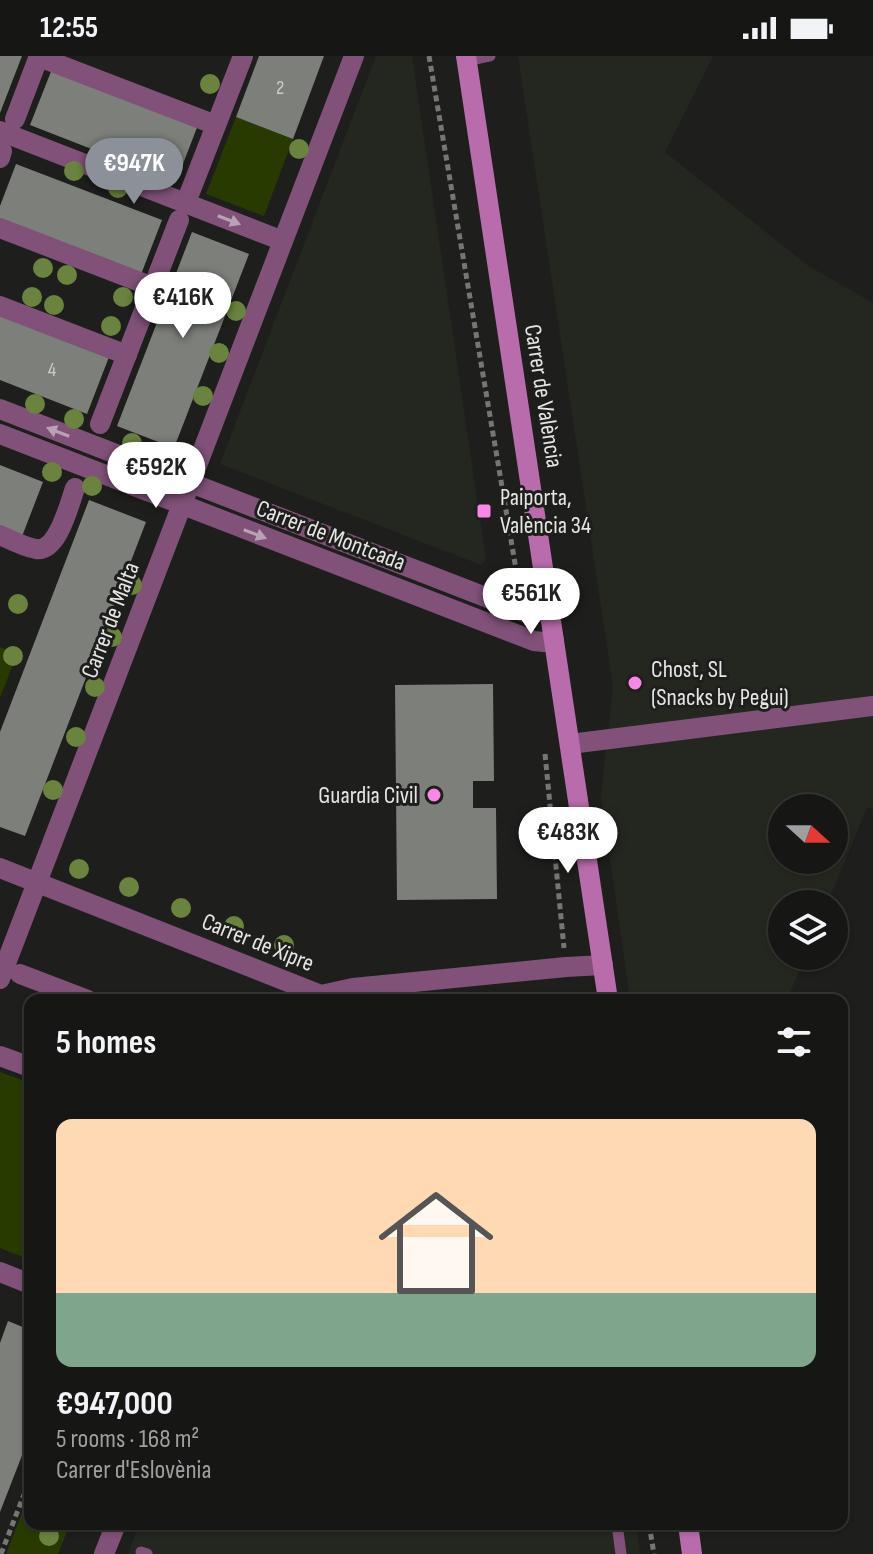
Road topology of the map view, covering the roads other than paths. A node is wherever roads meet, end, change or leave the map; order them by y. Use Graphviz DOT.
graph roads {
  1 [pos="39,56"];
  2 [pos="354,56"];
  3 [pos="490,56"];
  4 [pos="241,57"];
  5 [pos="467,58"];
  6 [pos="216,125"];
  7 [pos="4,140"];
  8 [pos="190,192"];
  9 [pos="179,220"];
  10 [pos="0,228"];
  11 [pos="283,241"];
  12 [pos="153,287"];
  13 [pos="0,306"];
  14 [pos="127,355"];
  15 [pos="0,409"];
  16 [pos="100,424"];
  17 [pos="0,434"];
  18 [pos="190,483"];
  19 [pos="75,488"];
  20 [pos="182,505"];
  21 [pos="0,535"];
  22 [pos="550,610"];
  23 [pos="554,640"];
  24 [pos="873,706"];
  25 [pos="570,744"];
  26 [pos="0,868"];
  27 [pos="37,883"];
  28 [pos="603,965"];
  29 [pos="10,977"];
  30 [pos="68,994"];
  31 [pos="310,994"];
  32 [pos="333,994"];
  33 [pos="607,994"];
  34 [pos="0,1056"];
  35 [pos="24,1065"];
  36 [pos="0,1272"];
  37 [pos="24,1282"];
  38 [pos="114,1530"];
  39 [pos="618,1530"];
  40 [pos="689,1530"];
  41 [pos="104,1554"];
  42 [pos="621,1554"];
  43 [pos="692,1554"];
  1 -- 6 [label="street"];
  1 -- 7 [label="street"];
  2 -- 11 [label="street, Carrer de Malta"];
  3 -- 5 [label="lane"];
  4 -- 6 [label="street"];
  5 -- 22 [label="street, Carrer de València"];
  6 -- 8 [label="street"];
  7 -- 11 [label="street, one-way"];
  9 -- 12 [label="street"];
  10 -- 12 [label="street"];
  11 -- 18 [label="street, Carrer de Malta"];
  12 -- 14 [label="street"];
  13 -- 14 [label="street"];
  14 -- 16 [label="street"];
  18 -- 15 [label="street, Carrer de Montcada, one-way"];
  17 -- 20 [label="street, Carrer de Montcada"];
  18 -- 20 [label="street, Carrer de Malta"];
  18 -- 22 [label="street, Carrer de Montcada"];
  19 -- 21 [label="street"];
  20 -- 23 [label="street, Carrer de Montcada, one-way"];
  20 -- 27 [label="street, Carrer de Malta"];
  22 -- 23 [label="street, Carrer de València"];
  23 -- 25 [label="street, Carrer de València"];
  24 -- 25 [label="street"];
  25 -- 28 [label="street, Carrer de València"];
  26 -- 27 [label="street, Carrer de Xipre"];
  27 -- 29 [label="street, Carrer de Malta"];
  27 -- 31 [label="street, Carrer de Xipre"];
  28 -- 32 [label="street, Carrer de Xipre"];
  28 -- 33 [label="street, Carrer de València"];
  29 -- 30 [label="street"];
  34 -- 35 [label="street"];
  36 -- 37 [label="street"];
  38 -- 41 [label="street"];
  39 -- 42 [label="lane"];
  40 -- 43 [label="street"];
}
